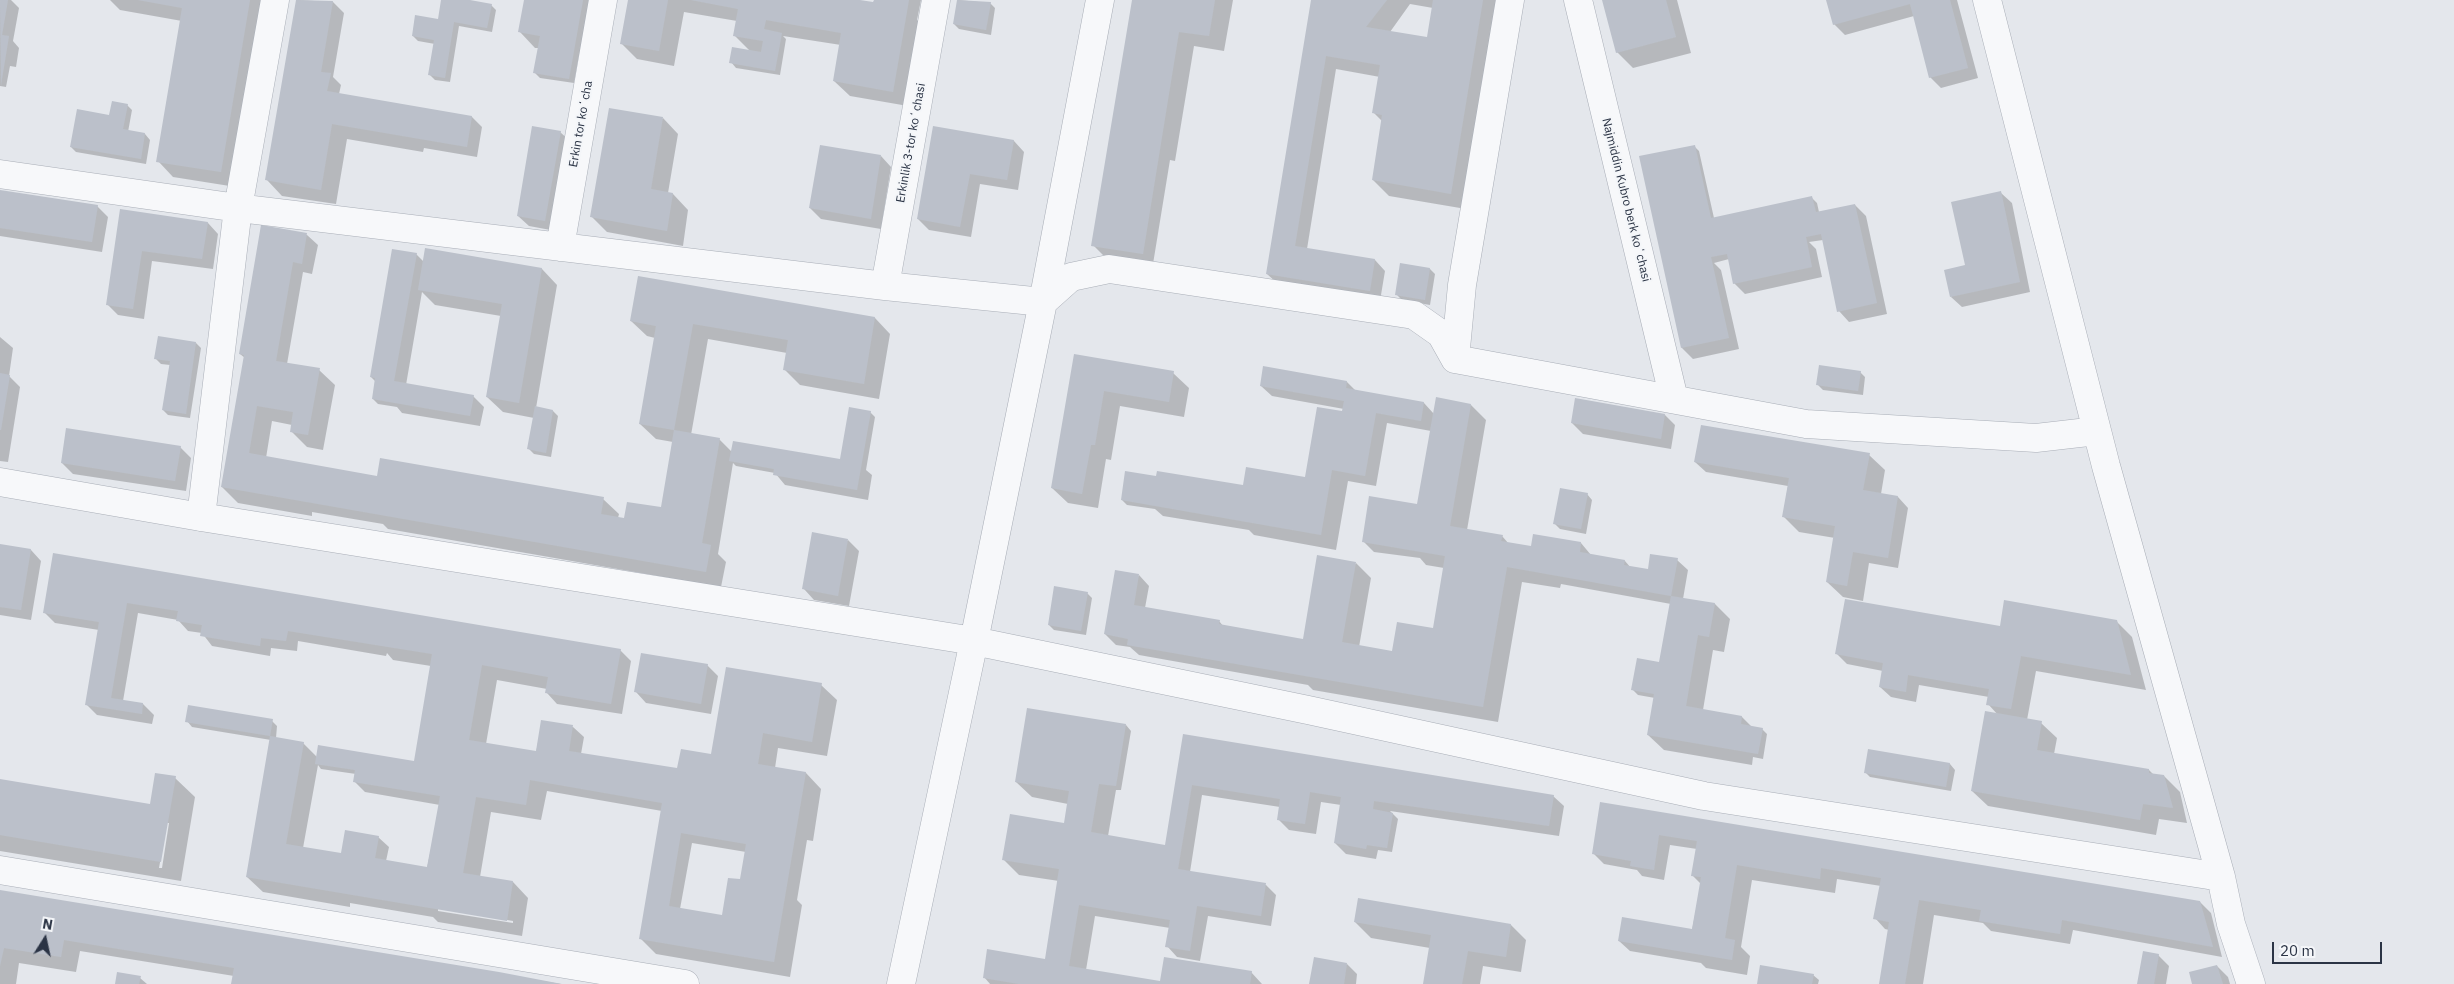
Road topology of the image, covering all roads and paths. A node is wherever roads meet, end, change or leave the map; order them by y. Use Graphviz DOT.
graph roads {
  1 [pos="275,0"];
  2 [pos="603,0"];
  3 [pos="936,0"];
  4 [pos="1100,0"];
  5 [pos="1510,0"];
  6 [pos="1578,0"];
  7 [pos="1987,0"];
  8 [pos="0,174"];
  9 [pos="238,208"];
  10 [pos="560,247"];
  11 [pos="886,286"];
  12 [pos="1043,302"];
  13 [pos="1455,359"];
  14 [pos="1674,399"];
  15 [pos="2097,431"];
  16 [pos="0,482"];
  17 [pos="201,516"];
  18 [pos="974,641"];
  19 [pos="0,870"];
  20 [pos="2221,877"];
  21 [pos="685,984"];
  22 [pos="901,984"];
  23 [pos="2251,984"];
  1 -- 9 [label="street"];
  2 -- 10 [label="street, Erkin tor koʻcha"];
  3 -- 11 [label="street, Erkinlik 3-tor koʻchasi"];
  4 -- 12 [label="street"];
  5 -- 13 [label="street"];
  6 -- 14 [label="street, Najmiddin Kubro berk koʻchasi"];
  7 -- 15 [label="street"];
  8 -- 9 [label="street"];
  9 -- 10 [label="street"];
  9 -- 17 [label="street"];
  10 -- 11 [label="street"];
  11 -- 12 [label="street"];
  12 -- 13 [label="street"];
  12 -- 18 [label="street"];
  13 -- 14 [label="street"];
  14 -- 15 [label="street"];
  15 -- 20 [label="street"];
  16 -- 17 [label="street"];
  17 -- 18 [label="street"];
  18 -- 20 [label="street"];
  18 -- 22 [label="street"];
  19 -- 21 [label="street"];
  20 -- 23 [label="street"];
}
